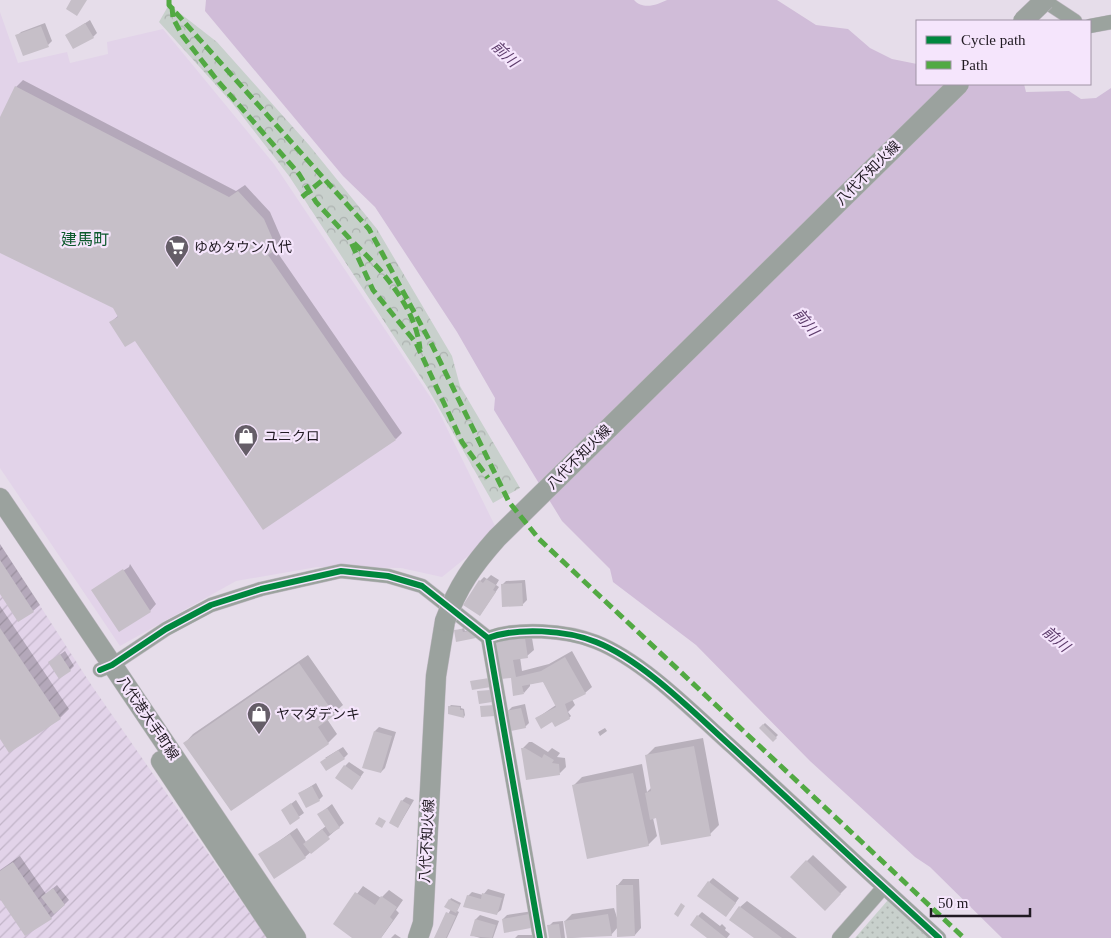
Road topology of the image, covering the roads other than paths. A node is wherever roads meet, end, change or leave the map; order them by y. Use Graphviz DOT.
graph roads {
  1 [pos="1044,0"];
  2 [pos="1024,20"];
  3 [pos="1074,20"];
  4 [pos="1111,22"];
  5 [pos="1091,26"];
  6 [pos="959,85"];
  7 [pos="0,498"];
  8 [pos="0,523"];
  9 [pos="488,638"];
  10 [pos="106,667"];
  11 [pos="883,888"];
  12 [pos="279,938"];
  13 [pos="296,938"];
  14 [pos="418,938"];
  15 [pos="540,938"];
  16 [pos="839,938"];
  17 [pos="939,938"];
  1 -- 2 [label="main road, bridge"];
  1 -- 3 [label="street"];
  4 -- 5 [label="street"];
  6 -- 14 [label="main road, 八代不知火線, bridge"];
  7 -- 10 [label="main road, 八代港大手町線"];
  8 -- 10 [label="main road, 八代港大手町線"];
  9 -- 10 [label="street"];
  9 -- 11 [label="street"];
  9 -- 15 [label="street"];
  10 -- 12 [label="main road, 八代港大手町線"];
  10 -- 13 [label="main road, 八代港大手町線"];
  11 -- 16 [label="street"];
  11 -- 17 [label="street"];
}
